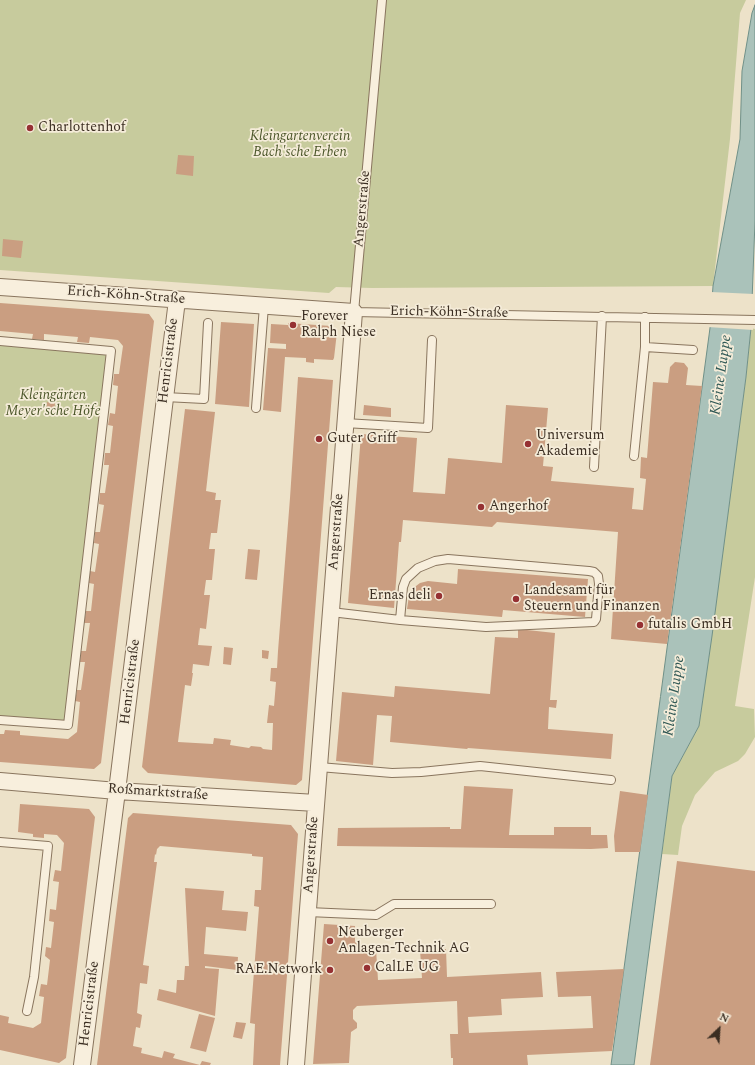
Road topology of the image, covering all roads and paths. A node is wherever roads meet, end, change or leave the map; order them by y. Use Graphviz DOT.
graph roads {
  1 [pos="382,0"];
  2 [pos="0,287"];
  3 [pos="177,300"];
  4 [pos="264,306"];
  5 [pos="354,312"];
  6 [pos="602,316"];
  7 [pos="645,317"];
  8 [pos="754,320"];
  9 [pos="208,323"];
  10 [pos="432,340"];
  11 [pos="0,341"];
  12 [pos="645,347"];
  13 [pos="693,350"];
  14 [pos="165,397"];
  15 [pos="256,408"];
  16 [pos="345,423"];
  17 [pos="634,456"];
  18 [pos="594,467"];
  19 [pos="331,612"];
  20 [pos="400,620"];
  21 [pos="0,720"];
  22 [pos="319,768"];
  23 [pos="611,780"];
  24 [pos="0,781"];
  25 [pos="118,791"];
  26 [pos="316,802"];
  27 [pos="0,842"];
  28 [pos="491,904"];
  29 [pos="308,912"];
  30 [pos="27,1011"];
  31 [pos="82,1065"];
  32 [pos="296,1065"];
  1 -- 5 [label="lane, Angerstraße"];
  2 -- 3 [label="street, Erich-Köhn-Straße"];
  3 -- 4 [label="street, Erich-Köhn-Straße"];
  3 -- 14 [label="street, Henricistraße"];
  4 -- 5 [label="street, Erich-Köhn-Straße"];
  4 -- 15 [label="lane"];
  5 -- 6 [label="lane, Erich-Köhn-Straße"];
  5 -- 16 [label="street, Angerstraße"];
  6 -- 7 [label="lane, Erich-Köhn-Straße"];
  6 -- 18 [label="lane"];
  7 -- 8 [label="lane, Erich-Köhn-Straße"];
  7 -- 12 [label="lane"];
  9 -- 14 [label="lane"];
  10 -- 16 [label="lane"];
  11 -- 21 [label="lane"];
  12 -- 13 [label="lane"];
  12 -- 17 [label="lane"];
  14 -- 25 [label="street, Henricistraße"];
  16 -- 19 [label="street, Angerstraße"];
  19 -- 20 [label="lane"];
  19 -- 22 [label="street, Angerstraße"];
  20 -- 20 [label="lane"];
  22 -- 23 [label="lane"];
  22 -- 26 [label="street, Angerstraße"];
  24 -- 25 [label="street, Roßmarktstraße"];
  25 -- 26 [label="street, Roßmarktstraße"];
  25 -- 31 [label="street, Henricistraße"];
  26 -- 29 [label="street, Angerstraße"];
  27 -- 30 [label="lane"];
  28 -- 29 [label="lane"];
  29 -- 32 [label="street, Angerstraße"];
}
